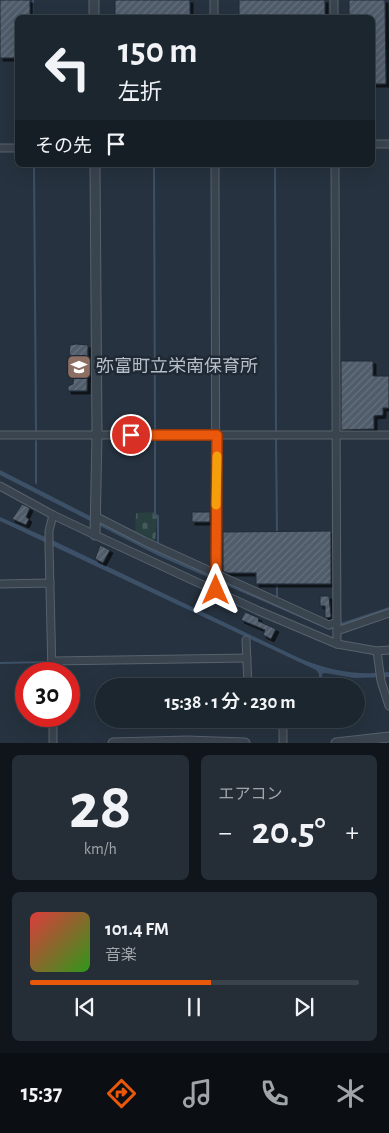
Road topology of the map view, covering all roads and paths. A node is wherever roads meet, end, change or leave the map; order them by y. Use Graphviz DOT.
graph roads {
  1 [pos="94,0"];
  2 [pos="214,0"];
  3 [pos="334,0"];
  4 [pos="94,15"];
  5 [pos="214,15"];
  6 [pos="334,15"];
  7 [pos="375,144"];
  8 [pos="389,144"];
  9 [pos="0,148"];
  10 [pos="15,148"];
  11 [pos="94,167"];
  12 [pos="215,167"];
  13 [pos="335,167"];
  14 [pos="0,435"];
  15 [pos="96,435"];
  16 [pos="217,435"];
  17 [pos="337,435"];
  18 [pos="389,435"];
  19 [pos="0,486"];
  20 [pos="53,515"];
  21 [pos="95,525"];
  22 [pos="216,574"];
  23 [pos="50,583"];
  24 [pos="0,584"];
  25 [pos="216,587"];
  26 [pos="389,613"];
  27 [pos="337,622"];
  28 [pos="337,631"];
  29 [pos="246,640"];
  30 [pos="337,644"];
  31 [pos="389,650"];
  32 [pos="377,651"];
  33 [pos="247,658"];
  34 [pos="52,661"];
  35 [pos="248,678"];
  36 [pos="389,706"];
  37 [pos="53,727"];
  38 [pos="283,728"];
  39 [pos="389,736"];
  40 [pos="53,743"];
  41 [pos="113,743"];
  42 [pos="245,743"];
  43 [pos="283,743"];
  44 [pos="336,743"];
  1 -- 4 [label="street"];
  2 -- 5 [label="street"];
  3 -- 6 [label="street"];
  7 -- 8 [label="street"];
  9 -- 10 [label="street"];
  11 -- 15 [label="street"];
  12 -- 16 [label="street"];
  13 -- 17 [label="street"];
  14 -- 15 [label="street"];
  15 -- 16 [label="street"];
  15 -- 21 [label="street"];
  16 -- 17 [label="street"];
  16 -- 22 [label="street"];
  17 -- 18 [label="street"];
  17 -- 27 [label="street"];
  19 -- 20 [label="street"];
  20 -- 21 [label="street"];
  20 -- 23 [label="street"];
  21 -- 22 [label="street"];
  21 -- 25 [label="street"];
  22 -- 25 [label="street"];
  22 -- 27 [label="street"];
  23 -- 24 [label="street"];
  23 -- 34 [label="street"];
  25 -- 30 [label="street"];
  26 -- 28 [label="street"];
  27 -- 28 [label="street"];
  28 -- 30 [label="street"];
  29 -- 33 [label="street"];
  30 -- 32 [label="street"];
  31 -- 32 [label="street"];
  32 -- 36 [label="street"];
  33 -- 34 [label="street"];
  33 -- 35 [label="street"];
  37 -- 40 [label="street"];
  38 -- 43 [label="street"];
  39 -- 44 [label="street"];
  41 -- 42 [label="street"];
}
